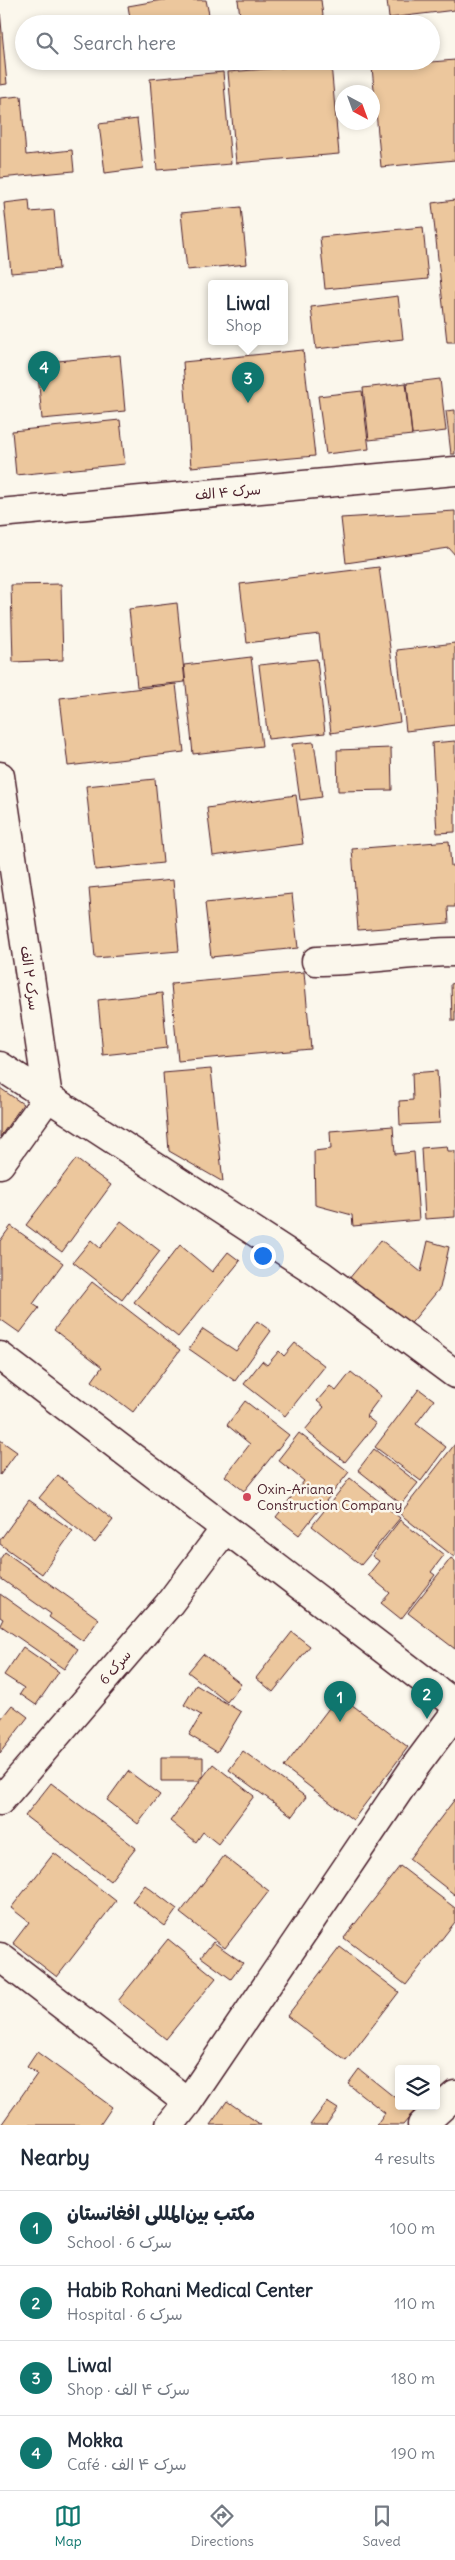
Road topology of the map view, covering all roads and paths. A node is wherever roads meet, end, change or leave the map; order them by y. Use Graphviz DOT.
graph roads {
  1 [pos="455,471"];
  2 [pos="0,513"];
  3 [pos="0,776"];
  4 [pos="455,952"];
  5 [pos="316,961"];
  6 [pos="0,1066"];
  7 [pos="48,1097"];
  8 [pos="0,1164"];
  9 [pos="0,1356"];
  10 [pos="455,1374"];
  11 [pos="226,1529"];
  12 [pos="455,1704"];
  13 [pos="455,1713"];
  14 [pos="0,1801"];
  15 [pos="0,1957"];
  16 [pos="455,2094"];
  17 [pos="188,2102"];
  18 [pos="170,2125"];
  19 [pos="422,2125"];
  1 -- 2 [label="street, سرک ۴ الف"];
  3 -- 7 [label="street, سرک ۲ الف"];
  4 -- 5 [label="street"];
  6 -- 7 [label="street"];
  7 -- 8 [label="street"];
  7 -- 10 [label="street"];
  9 -- 11 [label="street"];
  11 -- 12 [label="street"];
  11 -- 14 [label="street, سرک 6"];
  13 -- 17 [label="street"];
  15 -- 17 [label="street"];
  16 -- 19 [label="street"];
  17 -- 18 [label="street"];
}
